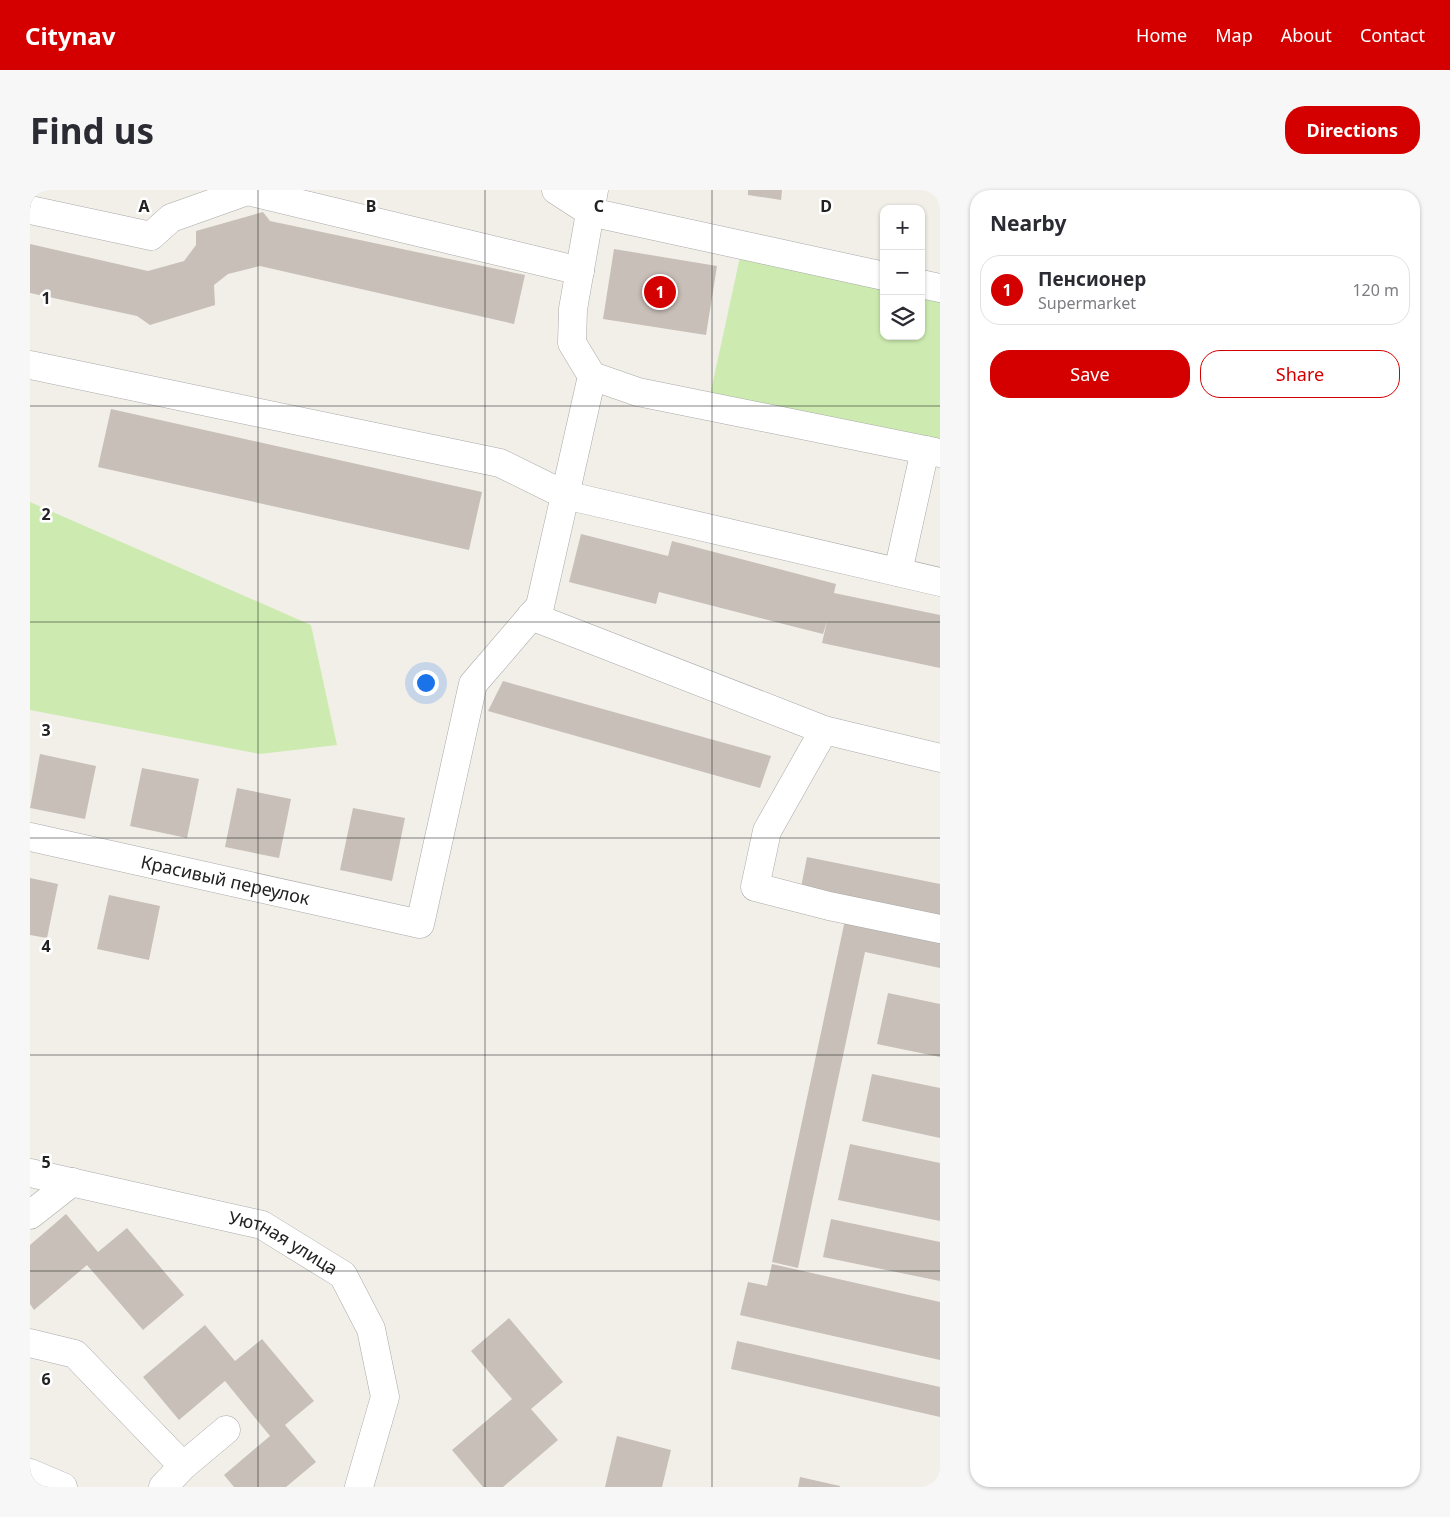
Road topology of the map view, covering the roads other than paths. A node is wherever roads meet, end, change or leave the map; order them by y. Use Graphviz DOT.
graph roads {
  1 [pos="556,190"];
  2 [pos="592,201"];
  3 [pos="30,210"];
  4 [pos="580,271"];
  5 [pos="880,275"];
  6 [pos="925,285"];
  7 [pos="940,288"];
  8 [pos="30,365"];
  9 [pos="592,376"];
  10 [pos="932,452"];
  11 [pos="565,495"];
  12 [pos="898,572"];
  13 [pos="940,582"];
  14 [pos="531,616"];
  15 [pos="824,730"];
  16 [pos="940,758"];
  17 [pos="30,837"];
  18 [pos="940,929"];
  19 [pos="30,1173"];
  20 [pos="72,1182"];
  21 [pos="30,1215"];
  22 [pos="30,1343"];
  23 [pos="226,1430"];
  24 [pos="183,1466"];
  25 [pos="30,1473"];
  26 [pos="63,1487"];
  27 [pos="163,1487"];
  28 [pos="359,1487"];
  1 -- 2 [label="street"];
  2 -- 4 [label="street"];
  2 -- 5 [label="street"];
  3 -- 4 [label="street"];
  4 -- 9 [label="street"];
  6 -- 7 [label="street"];
  8 -- 11 [label="street"];
  9 -- 10 [label="street"];
  9 -- 11 [label="street"];
  10 -- 12 [label="street"];
  11 -- 12 [label="street"];
  11 -- 14 [label="street"];
  12 -- 13 [label="street"];
  14 -- 15 [label="street"];
  14 -- 17 [label="street, Красивый переулок"];
  15 -- 16 [label="street"];
  15 -- 18 [label="street"];
  19 -- 20 [label="street, Уютная улица"];
  20 -- 21 [label="street"];
  20 -- 28 [label="street, Уютная улица"];
  22 -- 24 [label="street"];
  23 -- 24 [label="street"];
  24 -- 27 [label="street"];
  25 -- 26 [label="street"];
}
